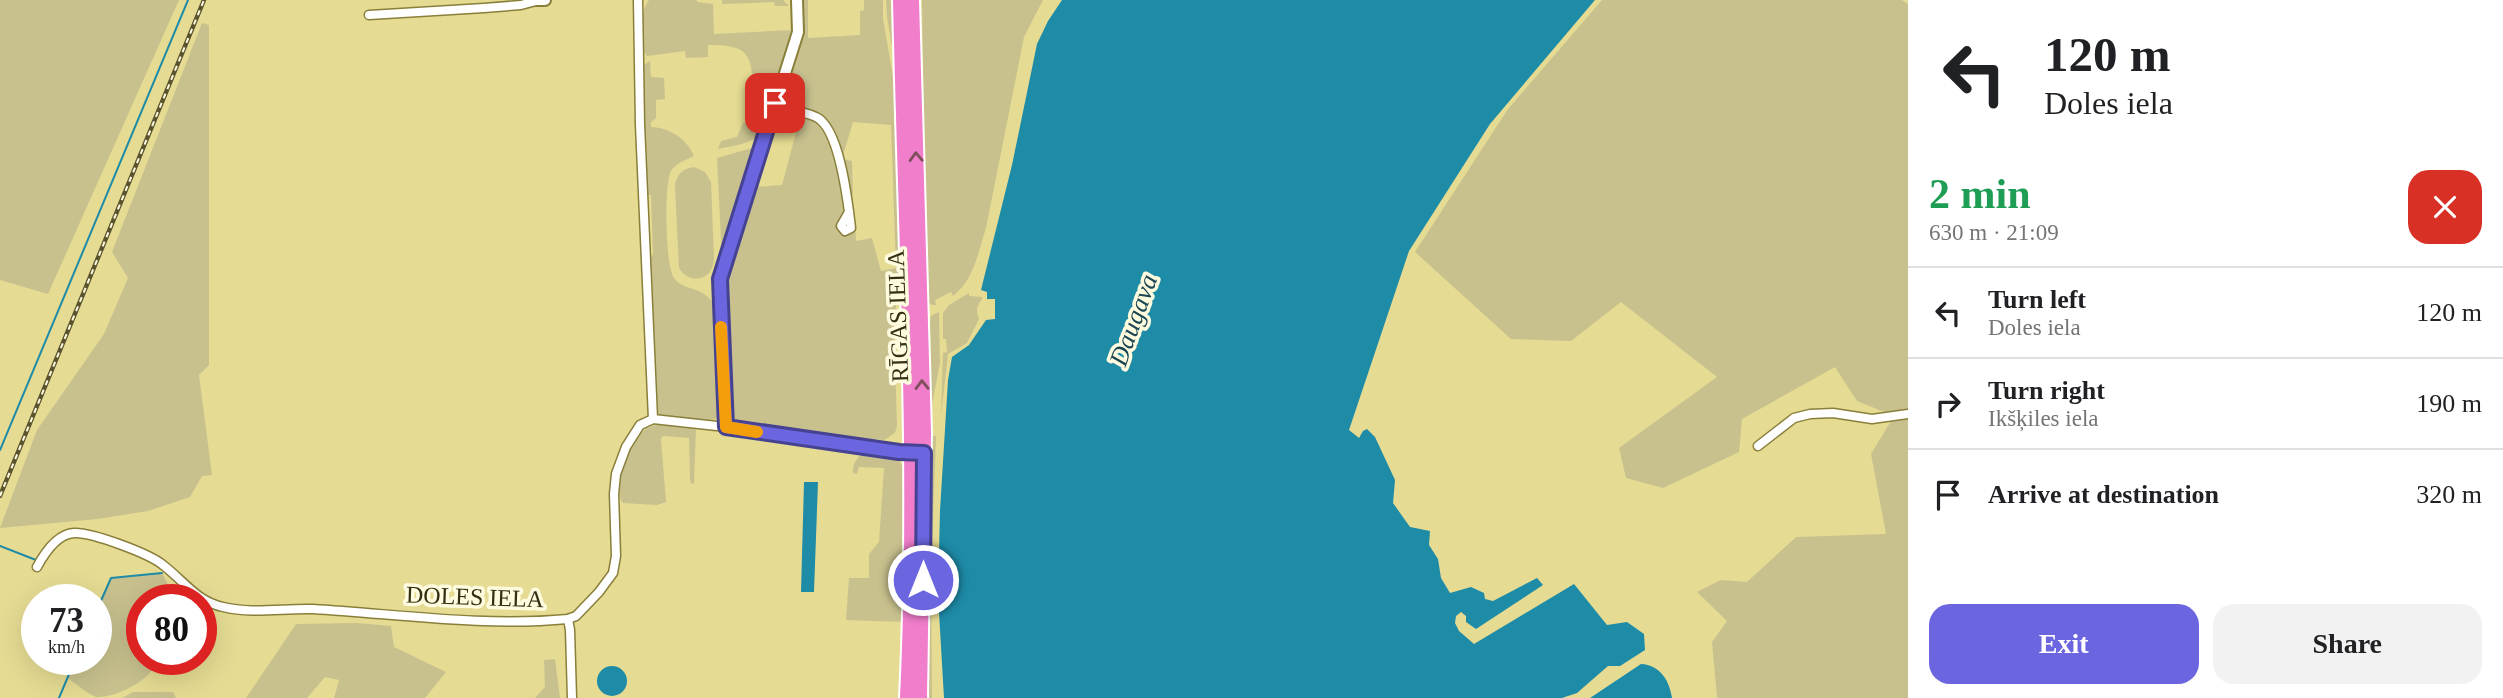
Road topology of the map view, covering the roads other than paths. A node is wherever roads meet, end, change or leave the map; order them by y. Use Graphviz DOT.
graph roads {
  1 [pos="539,0"];
  2 [pos="638,0"];
  3 [pos="797,0"];
  4 [pos="900,0"];
  5 [pos="912,0"];
  6 [pos="369,15"];
  7 [pos="774,107"];
  8 [pos="849,212"];
  9 [pos="1908,414"];
  10 [pos="653,419"];
  11 [pos="726,427"];
  12 [pos="1758,446"];
  13 [pos="917,453"];
  14 [pos="37,568"];
  15 [pos="568,619"];
  16 [pos="916,630"];
  17 [pos="572,698"];
  18 [pos="907,698"];
  19 [pos="920,698"];
  1 -- 6 [label="street"];
  2 -- 10 [label="street"];
  3 -- 7 [label="street"];
  4 -- 13 [label="highway, RĪGAS IELA"];
  13 -- 5 [label="highway, RĪGAS IELA, one-way"];
  7 -- 8 [label="street"];
  7 -- 11 [label="street"];
  9 -- 12 [label="street"];
  10 -- 11 [label="street"];
  10 -- 15 [label="street, DOLES IELA"];
  11 -- 13 [label="street"];
  13 -- 16 [label="highway, RĪGAS IELA"];
  14 -- 15 [label="street, DOLES IELA"];
  15 -- 17 [label="street"];
  16 -- 18 [label="highway"];
  16 -- 19 [label="highway"];
}
